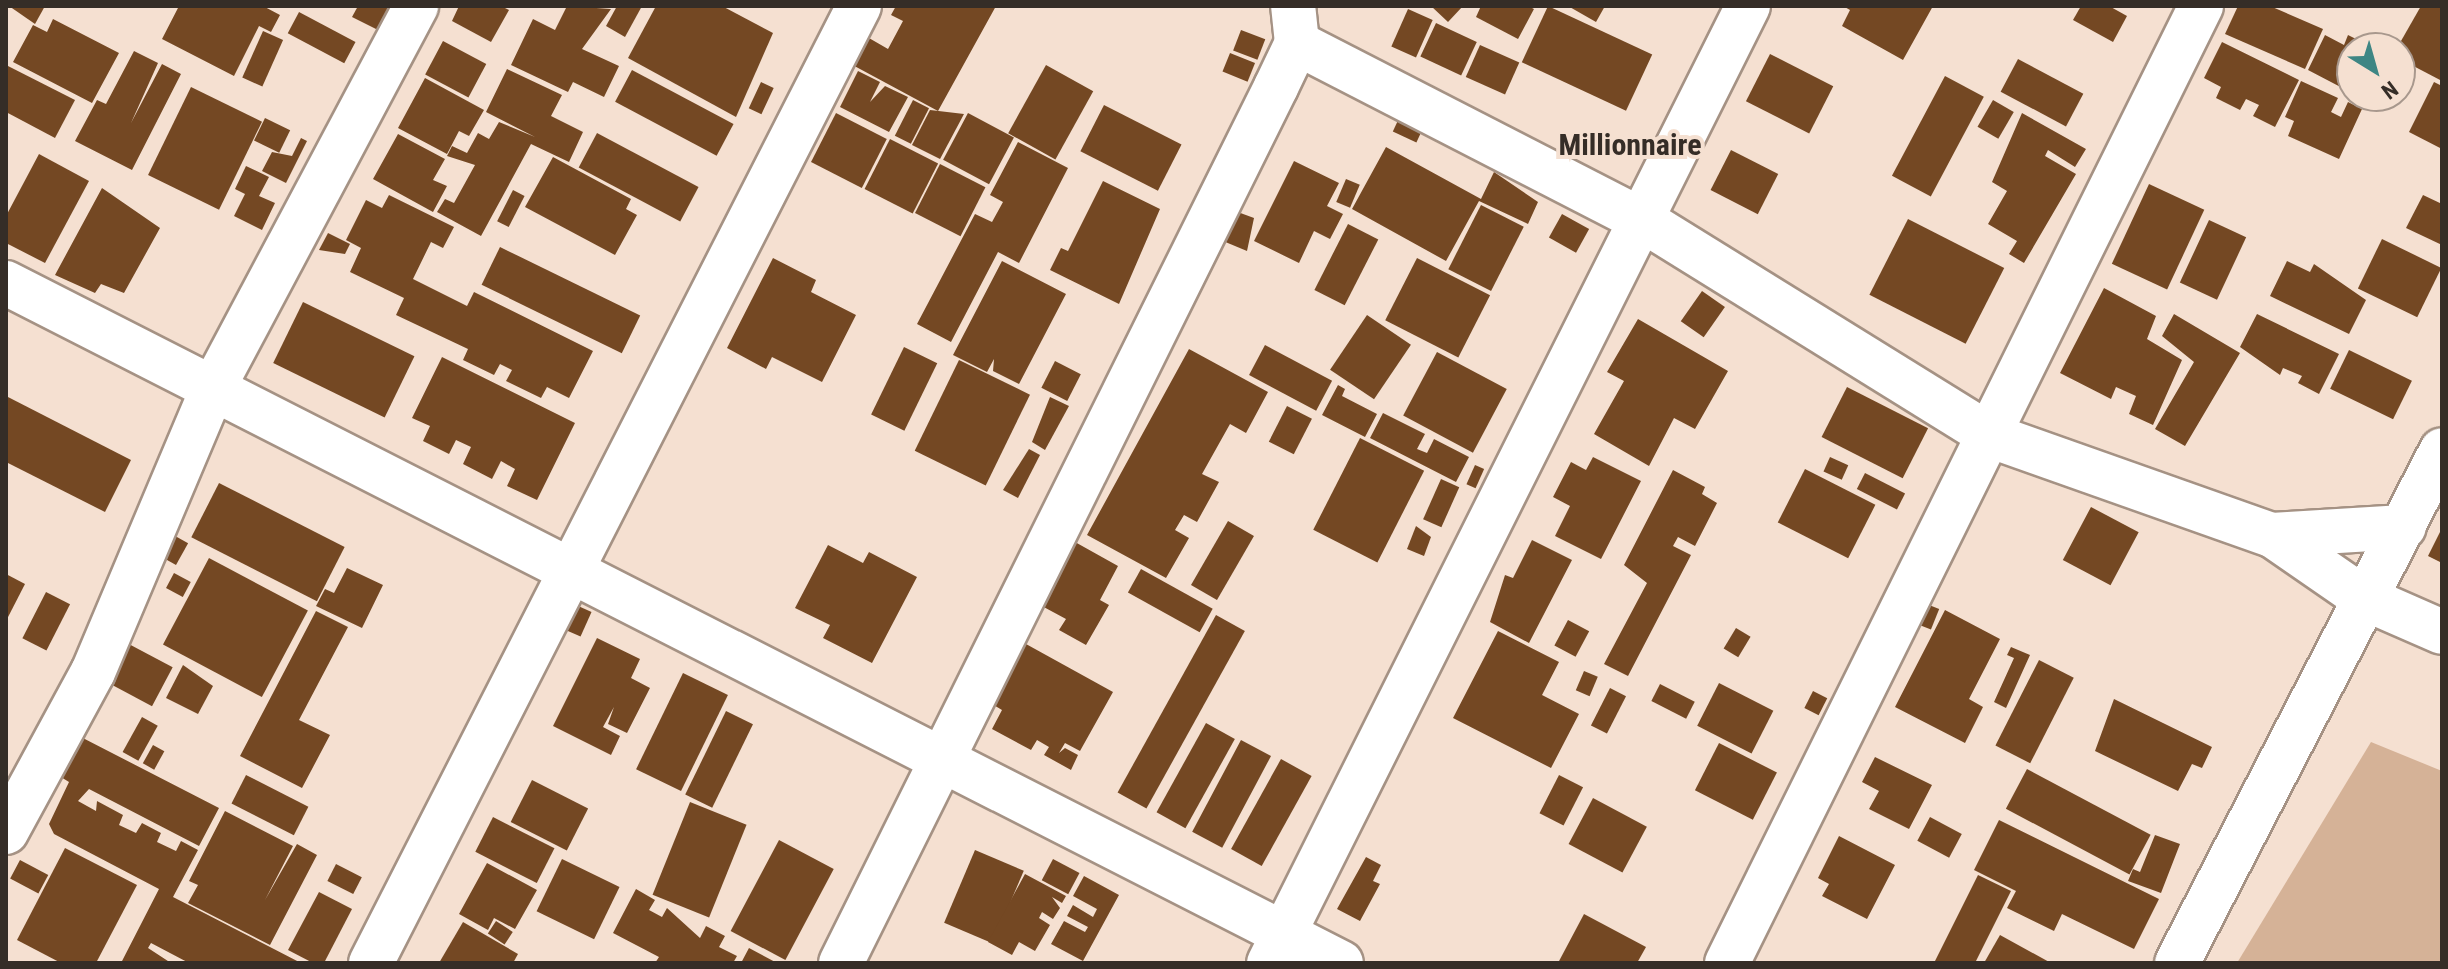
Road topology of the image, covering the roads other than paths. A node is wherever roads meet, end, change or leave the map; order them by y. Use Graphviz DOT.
graph roads {
  1 [pos="416,6"];
  2 [pos="859,6"];
  3 [pos="1748,6"];
  4 [pos="2201,6"];
  5 [pos="1295,24"];
  6 [pos="1644,221"];
  7 [pos="6,283"];
  8 [pos="212,390"];
  9 [pos="1989,435"];
  10 [pos="2442,450"];
  11 [pos="2404,527"];
  12 [pos="2272,535"];
  13 [pos="569,575"];
  14 [pos="2362,597"];
  15 [pos="2442,632"];
  16 [pos="943,758"];
  17 [pos="6,832"];
  18 [pos="1276,948"];
  19 [pos="371,963"];
  20 [pos="841,963"];
  21 [pos="1341,963"];
  22 [pos="1727,963"];
  23 [pos="2177,963"];
  1 -- 8 [label="street"];
  2 -- 13 [label="street"];
  3 -- 6 [label="street"];
  4 -- 9 [label="street"];
  5 -- 6 [label="street"];
  5 -- 16 [label="street"];
  6 -- 9 [label="street"];
  6 -- 18 [label="street"];
  7 -- 8 [label="street"];
  8 -- 13 [label="street"];
  8 -- 17 [label="street"];
  9 -- 12 [label="street"];
  9 -- 22 [label="street"];
  10 -- 11 [label="street"];
  11 -- 12 [label="street"];
  11 -- 14 [label="street"];
  12 -- 14 [label="street"];
  13 -- 16 [label="street"];
  13 -- 19 [label="street"];
  14 -- 15 [label="street"];
  14 -- 23 [label="street"];
  16 -- 18 [label="street"];
  16 -- 20 [label="street"];
  18 -- 21 [label="street"];
}
